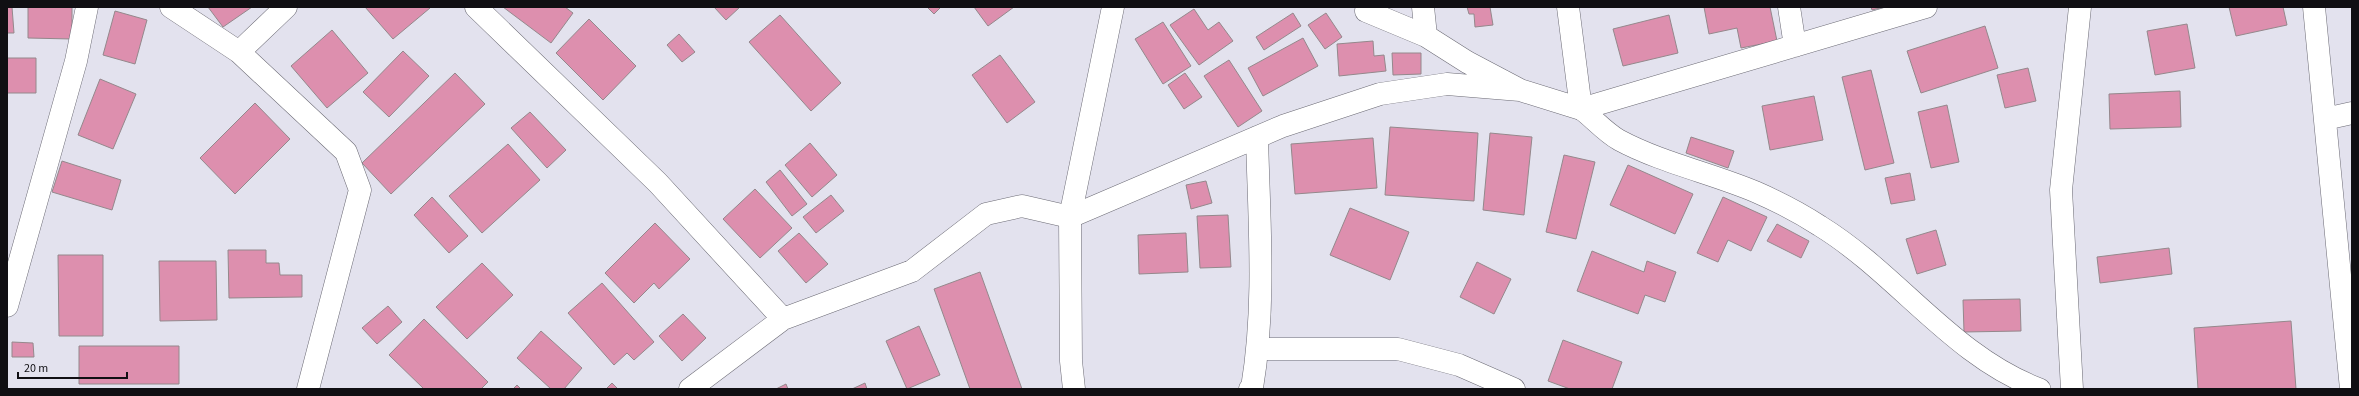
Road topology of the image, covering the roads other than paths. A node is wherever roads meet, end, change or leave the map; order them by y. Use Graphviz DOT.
graph roads {
  1 [pos="87,7"];
  2 [pos="171,7"];
  3 [pos="286,7"];
  4 [pos="476,7"];
  5 [pos="1113,7"];
  6 [pos="1423,7"];
  7 [pos="1568,7"];
  8 [pos="1789,7"];
  9 [pos="1926,7"];
  10 [pos="2080,7"];
  11 [pos="2314,7"];
  12 [pos="1362,9"];
  13 [pos="1426,36"];
  14 [pos="1795,46"];
  15 [pos="239,52"];
  16 [pos="1520,90"];
  17 [pos="1582,109"];
  18 [pos="2352,114"];
  19 [pos="2325,119"];
  20 [pos="1256,137"];
  21 [pos="1070,218"];
  22 [pos="2344,226"];
  23 [pos="7,306"];
  24 [pos="783,319"];
  25 [pos="1259,349"];
  26 [pos="308,389"];
  27 [pos="690,389"];
  28 [pos="1074,389"];
  29 [pos="1250,389"];
  30 [pos="1514,389"];
  31 [pos="2040,389"];
  32 [pos="2072,389"];
  33 [pos="2351,389"];
  1 -- 23 [label="street"];
  2 -- 15 [label="street"];
  3 -- 15 [label="street"];
  4 -- 24 [label="street"];
  5 -- 21 [label="street"];
  6 -- 13 [label="street"];
  7 -- 17 [label="street"];
  8 -- 14 [label="street"];
  9 -- 14 [label="street"];
  10 -- 32 [label="street"];
  11 -- 19 [label="street"];
  12 -- 13 [label="street"];
  13 -- 16 [label="street"];
  14 -- 17 [label="street"];
  15 -- 26 [label="street"];
  16 -- 17 [label="street"];
  16 -- 20 [label="street"];
  17 -- 31 [label="lane"];
  18 -- 19 [label="street"];
  19 -- 22 [label="street"];
  20 -- 21 [label="street"];
  20 -- 25 [label="street"];
  21 -- 24 [label="street"];
  21 -- 28 [label="street"];
  22 -- 33 [label="street"];
  24 -- 27 [label="street"];
  25 -- 29 [label="street"];
  25 -- 30 [label="street"];
}
